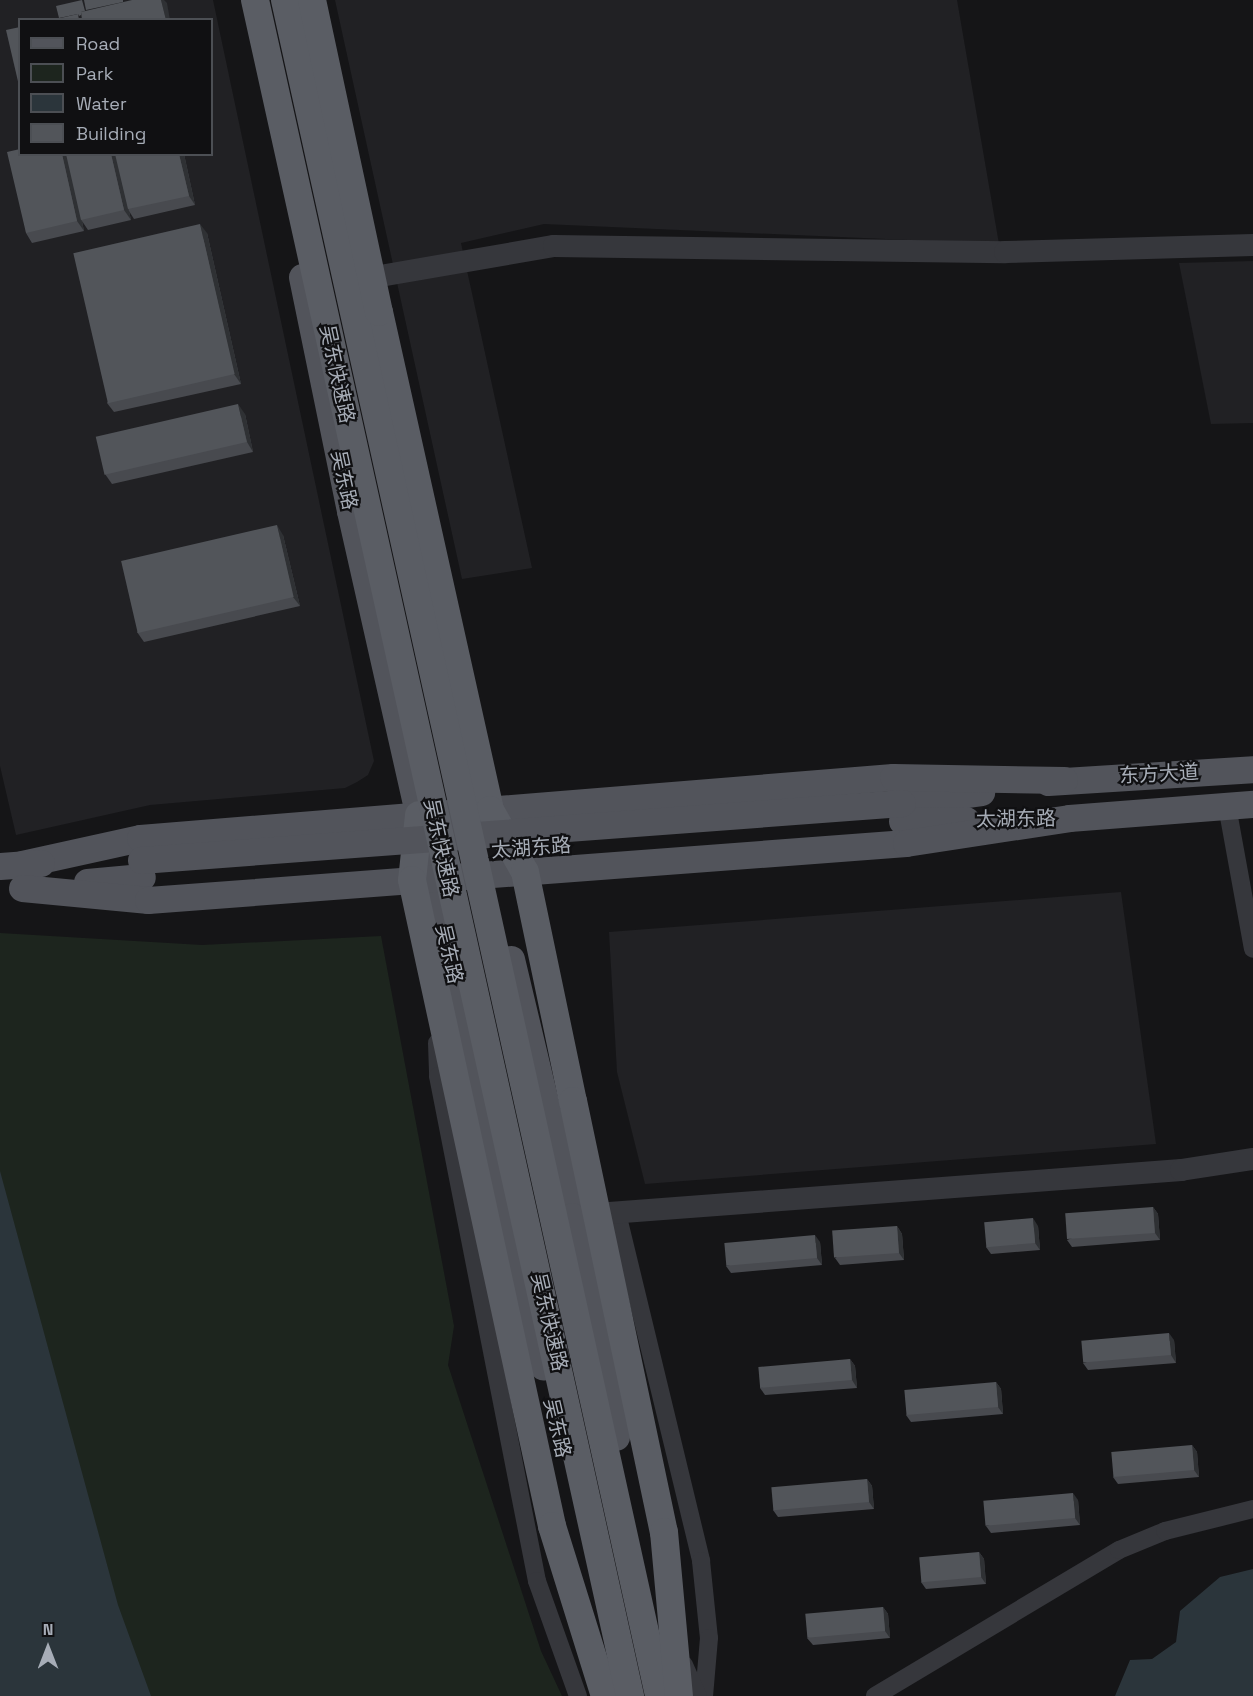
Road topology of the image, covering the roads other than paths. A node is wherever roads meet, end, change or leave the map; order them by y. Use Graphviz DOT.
graph roads {
  1 [pos="243,0"];
  2 [pos="255,0"];
  3 [pos="285,0"];
  4 [pos="300,0"];
  5 [pos="312,0"];
  6 [pos="1253,245"];
  7 [pos="359,280"];
  8 [pos="306,292"];
  9 [pos="1253,769"];
  10 [pos="1064,780"];
  11 [pos="1240,805"];
  12 [pos="483,811"];
  13 [pos="902,812"];
  14 [pos="419,815"];
  15 [pos="1069,818"];
  16 [pos="525,872"];
  17 [pos="491,874"];
  18 [pos="11,877"];
  19 [pos="422,879"];
  20 [pos="1253,949"];
  21 [pos="435,984"];
  22 [pos="1253,1159"];
  23 [pos="617,1213"];
  24 [pos="572,1216"];
  25 [pos="1253,1509"];
  26 [pos="667,1695"];
  27 [pos="578,1696"];
  28 [pos="606,1696"];
  29 [pos="616,1696"];
  30 [pos="630,1696"];
  31 [pos="698,1696"];
  32 [pos="704,1696"];
  33 [pos="875,1696"];
  1 -- 8 [label="main road, 吴东路"];
  2 -- 30 [label="highway, 吴东快速路, bridge"];
  3 -- 26 [label="highway, 吴东快速路, bridge"];
  4 -- 7 [label="main road"];
  5 -- 12 [label="highway, bridge"];
  6 -- 7 [label="street"];
  7 -- 8 [label="street"];
  7 -- 12 [label="main road"];
  8 -- 14 [label="main road, 吴东路"];
  9 -- 10 [label="main road, 东方大道"];
  10 -- 12 [label="main road, 太湖东路"];
  10 -- 13 [label="main road, 太湖东路"];
  11 -- 15 [label="main road, 东方大道"];
  11 -- 20 [label="street"];
  12 -- 14 [label="main road, 太湖东路"];
  12 -- 16 [label="highway"];
  12 -- 17 [label="main road"];
  13 -- 15 [label="main road, 太湖东路"];
  13 -- 18 [label="main road, 太湖东路, bridge"];
  14 -- 18 [label="main road, 太湖东路"];
  14 -- 19 [label="highway"];
  15 -- 16 [label="main road, 太湖东路"];
  16 -- 17 [label="main road, 太湖东路"];
  16 -- 26 [label="highway, bridge"];
  17 -- 19 [label="main road, 太湖东路"];
  17 -- 24 [label="main road"];
  18 -- 19 [label="main road, 太湖东路"];
  19 -- 21 [label="highway"];
  19 -- 29 [label="main road, 吴东路"];
  21 -- 27 [label="street"];
  21 -- 28 [label="highway"];
  22 -- 23 [label="street"];
  23 -- 24 [label="street"];
  23 -- 32 [label="street"];
  24 -- 26 [label="main road"];
  24 -- 31 [label="street"];
  25 -- 33 [label="street"];
}
